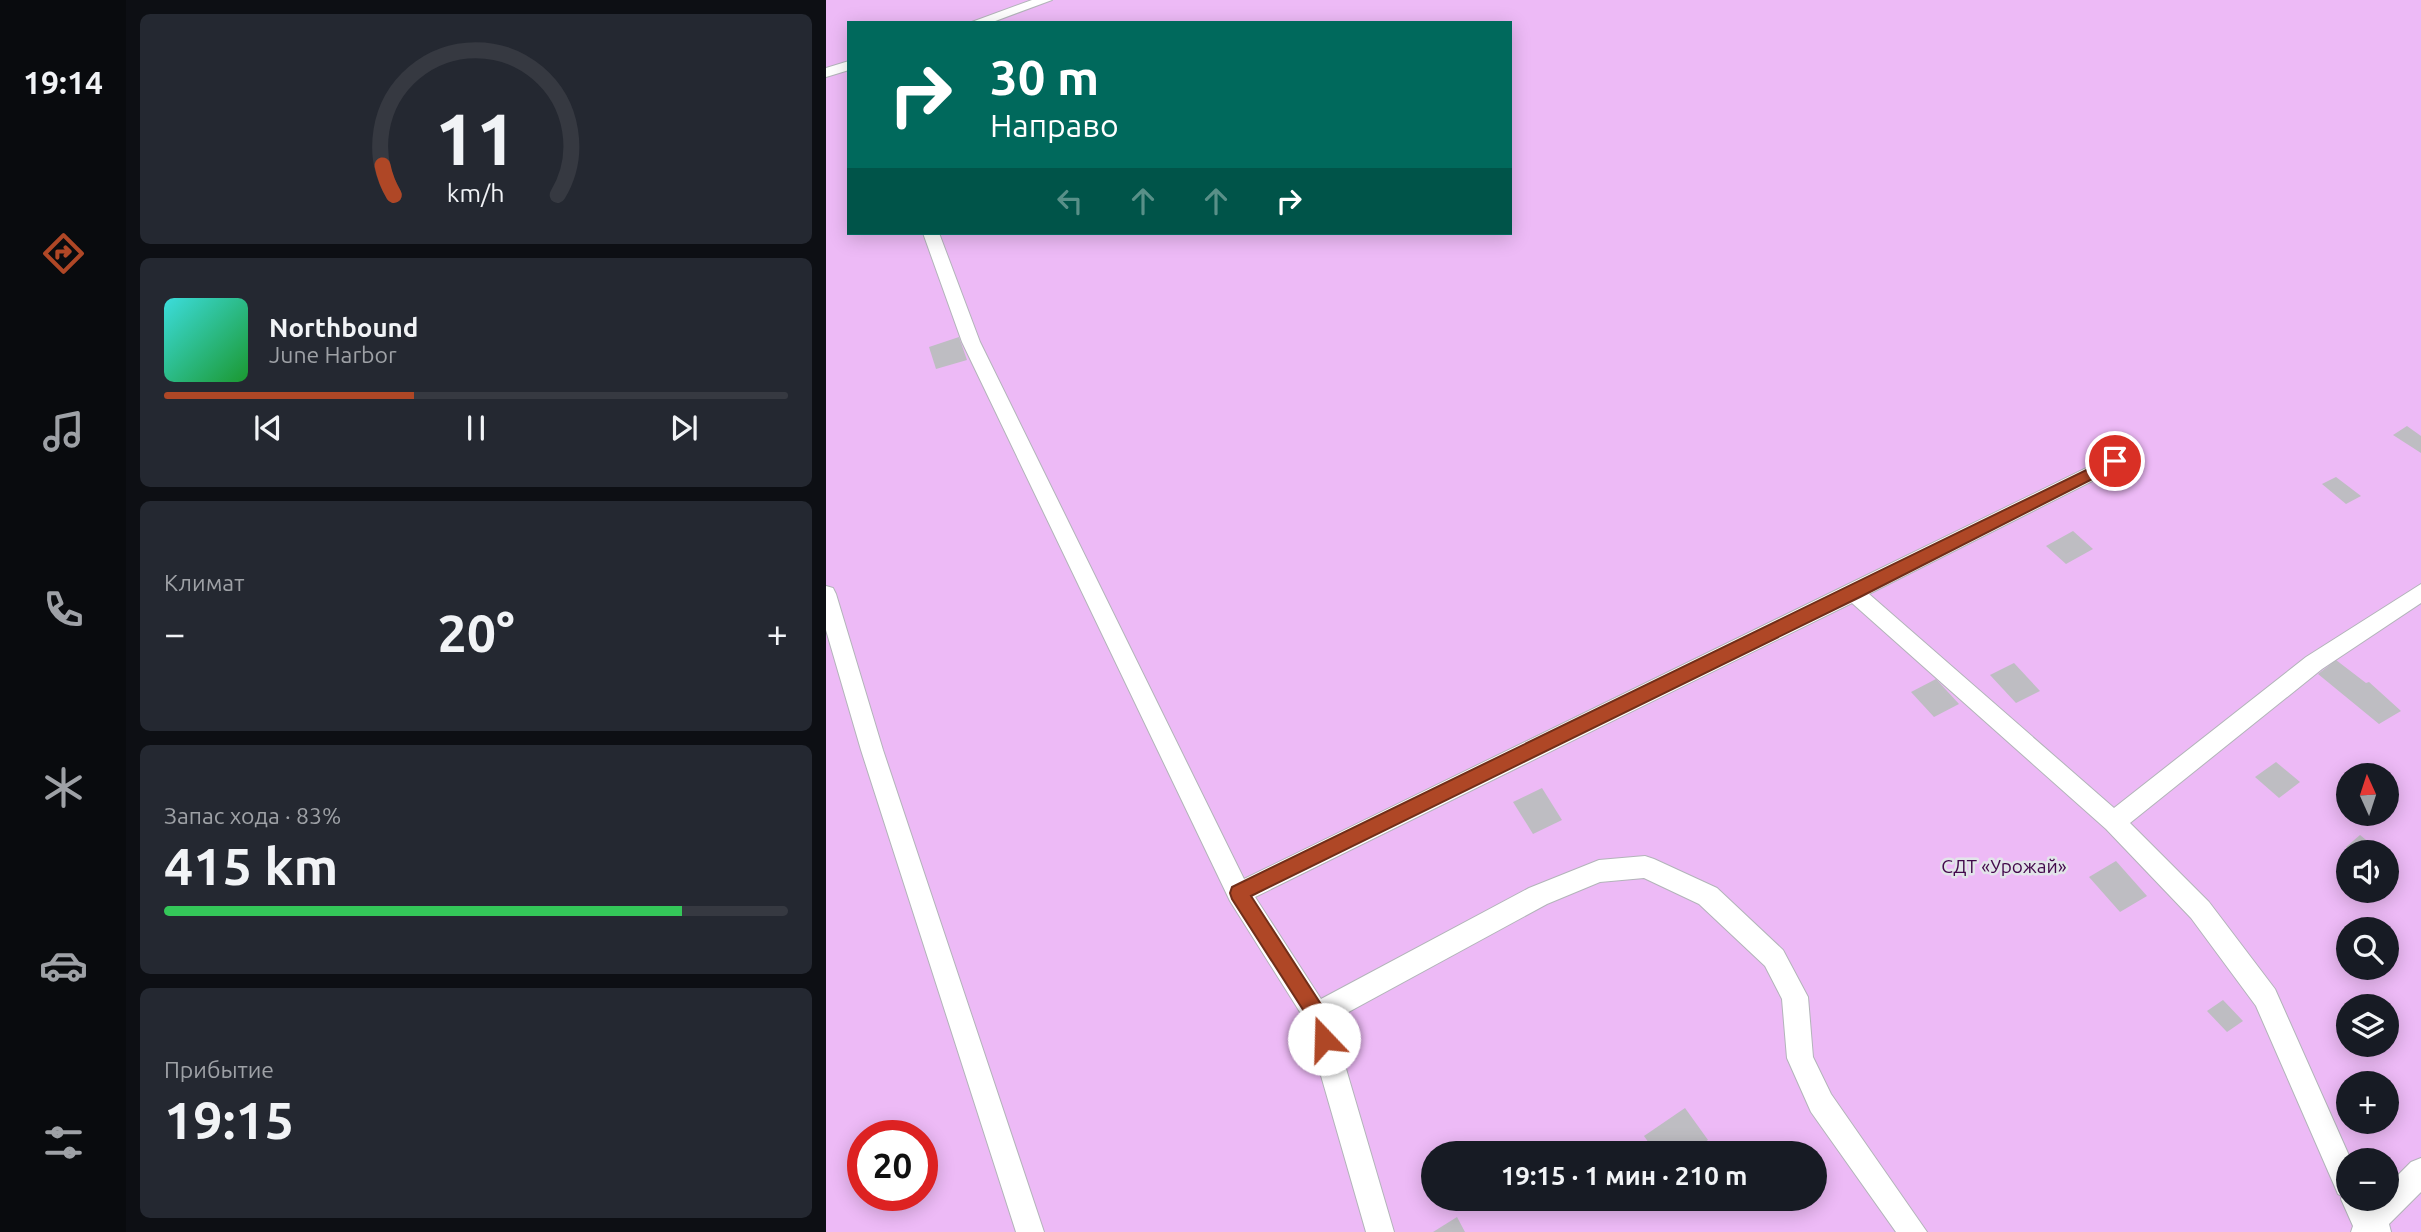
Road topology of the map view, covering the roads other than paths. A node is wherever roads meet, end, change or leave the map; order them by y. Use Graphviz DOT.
graph roads {
  1 [pos="1045,0"];
  2 [pos="982,21"];
  3 [pos="847,66"];
  4 [pos="826,72"];
  5 [pos="932,235"];
  6 [pos="2115,461"];
  7 [pos="2421,592"];
  8 [pos="1854,593"];
  9 [pos="826,594"];
  10 [pos="2114,822"];
  11 [pos="1239,893"];
  12 [pos="1317,1015"];
  13 [pos="2336,1158"];
  14 [pos="2421,1172"];
  15 [pos="2361,1211"];
  16 [pos="2371,1230"];
  17 [pos="1030,1232"];
  18 [pos="1380,1232"];
  19 [pos="1913,1232"];
  1 -- 2 [label="lane"];
  3 -- 4 [label="lane"];
  5 -- 11 [label="lane"];
  6 -- 8 [label="lane"];
  7 -- 10 [label="lane"];
  8 -- 10 [label="lane"];
  8 -- 11 [label="lane"];
  9 -- 17 [label="lane"];
  10 -- 13 [label="lane"];
  11 -- 12 [label="lane"];
  12 -- 18 [label="lane"];
  12 -- 19 [label="lane"];
  14 -- 16 [label="lane"];
  15 -- 16 [label="lane"];
}
